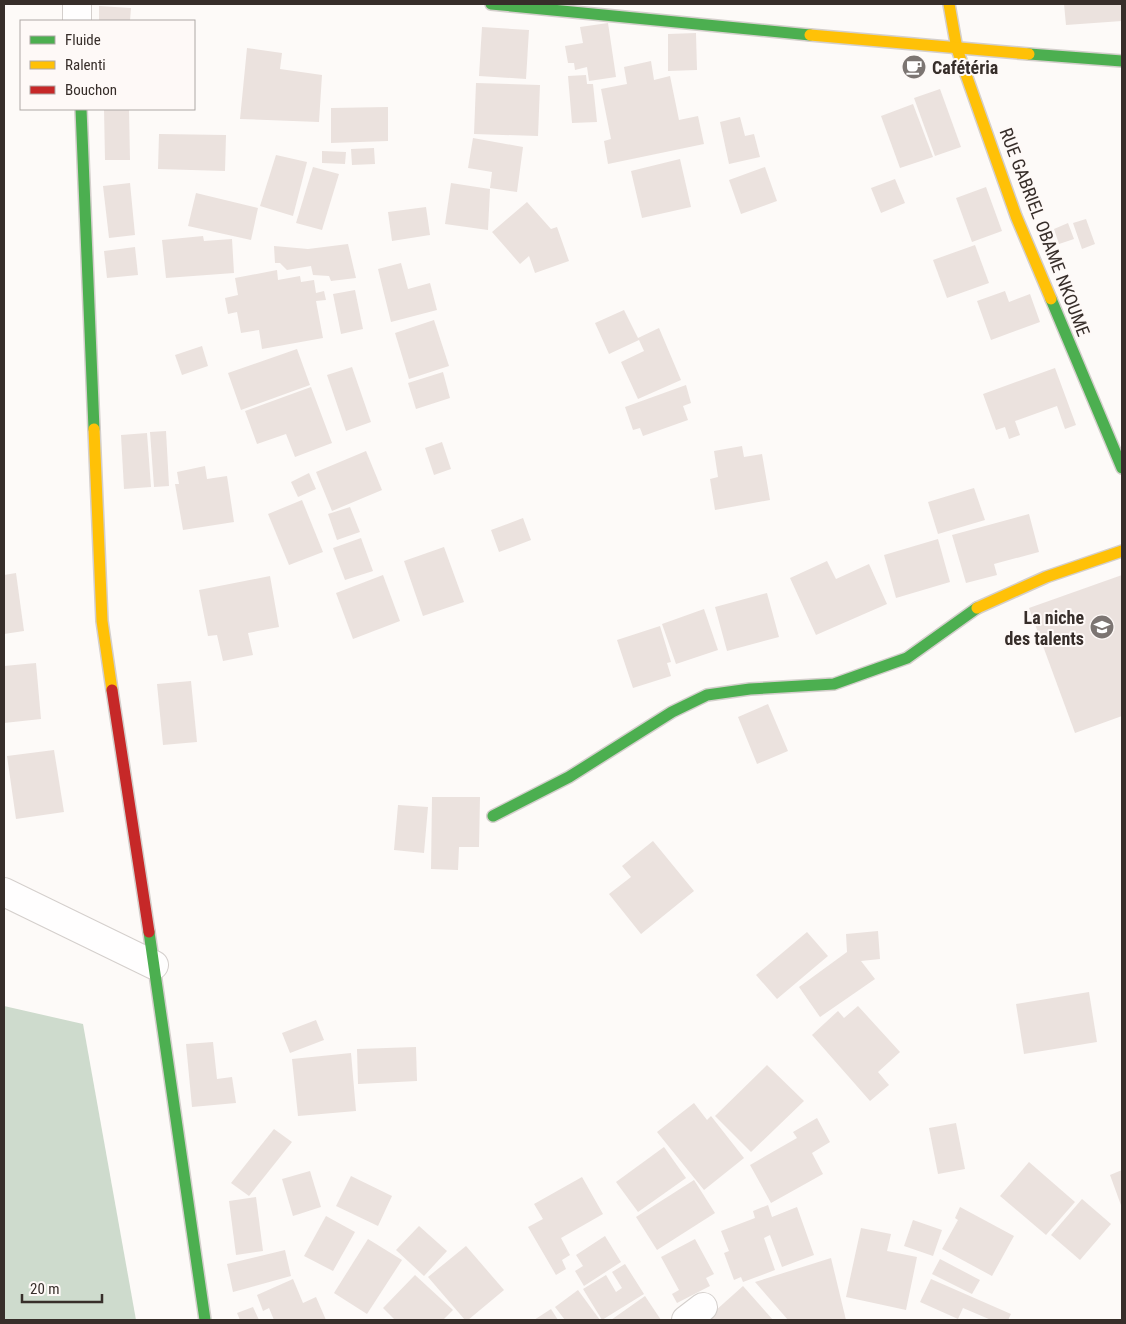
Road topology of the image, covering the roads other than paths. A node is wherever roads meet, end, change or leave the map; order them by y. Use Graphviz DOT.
graph roads {
  1 [pos="77,4"];
  2 [pos="491,4"];
  3 [pos="949,4"];
  4 [pos="77,20"];
  5 [pos="957,48"];
  6 [pos="1122,61"];
  7 [pos="81,110"];
  8 [pos="1122,468"];
  9 [pos="1122,551"];
  10 [pos="493,816"];
  11 [pos="4,892"];
  12 [pos="154,965"];
  13 [pos="205,1320"];
  1 -- 4 [label="street"];
  2 -- 5 [label="street"];
  3 -- 5 [label="street, RUE GABRIEL OBAME NKOUME"];
  5 -- 6 [label="street"];
  5 -- 8 [label="street, RUE GABRIEL OBAME NKOUME"];
  7 -- 12 [label="street"];
  9 -- 10 [label="street"];
  11 -- 12 [label="street"];
  12 -- 13 [label="street"];
}
